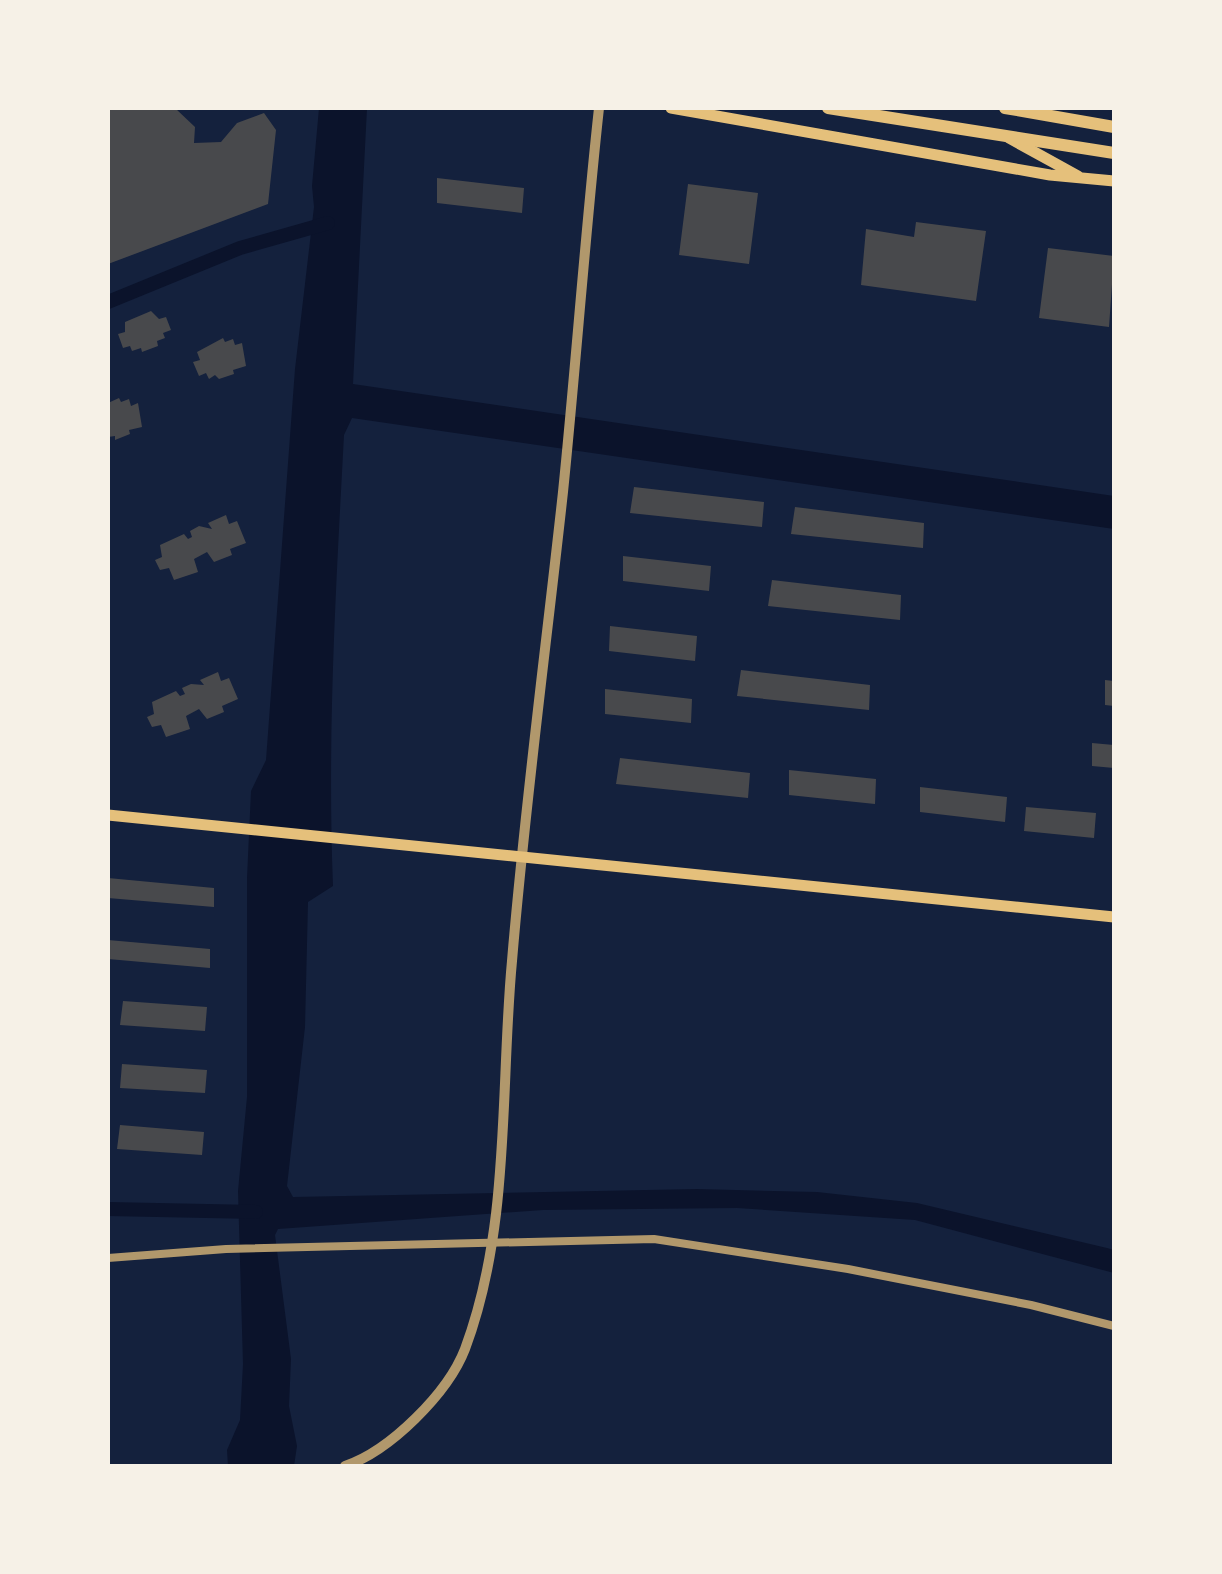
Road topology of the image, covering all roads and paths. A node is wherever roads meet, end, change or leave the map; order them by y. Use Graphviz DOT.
graph roads {
  1 [pos="599,108"];
  2 [pos="671,108"];
  3 [pos="828,108"];
  4 [pos="1005,108"];
  5 [pos="1114,127"];
  6 [pos="1005,136"];
  7 [pos="1114,153"];
  8 [pos="1081,178"];
  9 [pos="1114,181"];
  10 [pos="108,815"];
  11 [pos="524,859"];
  12 [pos="1114,917"];
  13 [pos="491,1238"];
  14 [pos="108,1258"];
  15 [pos="1114,1326"];
  16 [pos="345,1466"];
  1 -- 11 [label="street"];
  2 -- 8 [label="main road"];
  3 -- 6 [label="main road"];
  4 -- 5 [label="main road"];
  6 -- 7 [label="main road"];
  6 -- 8 [label="main road"];
  8 -- 9 [label="main road"];
  10 -- 11 [label="main road"];
  11 -- 12 [label="main road"];
  11 -- 13 [label="street"];
  13 -- 14 [label="street"];
  13 -- 15 [label="street"];
  13 -- 16 [label="street"];
}
